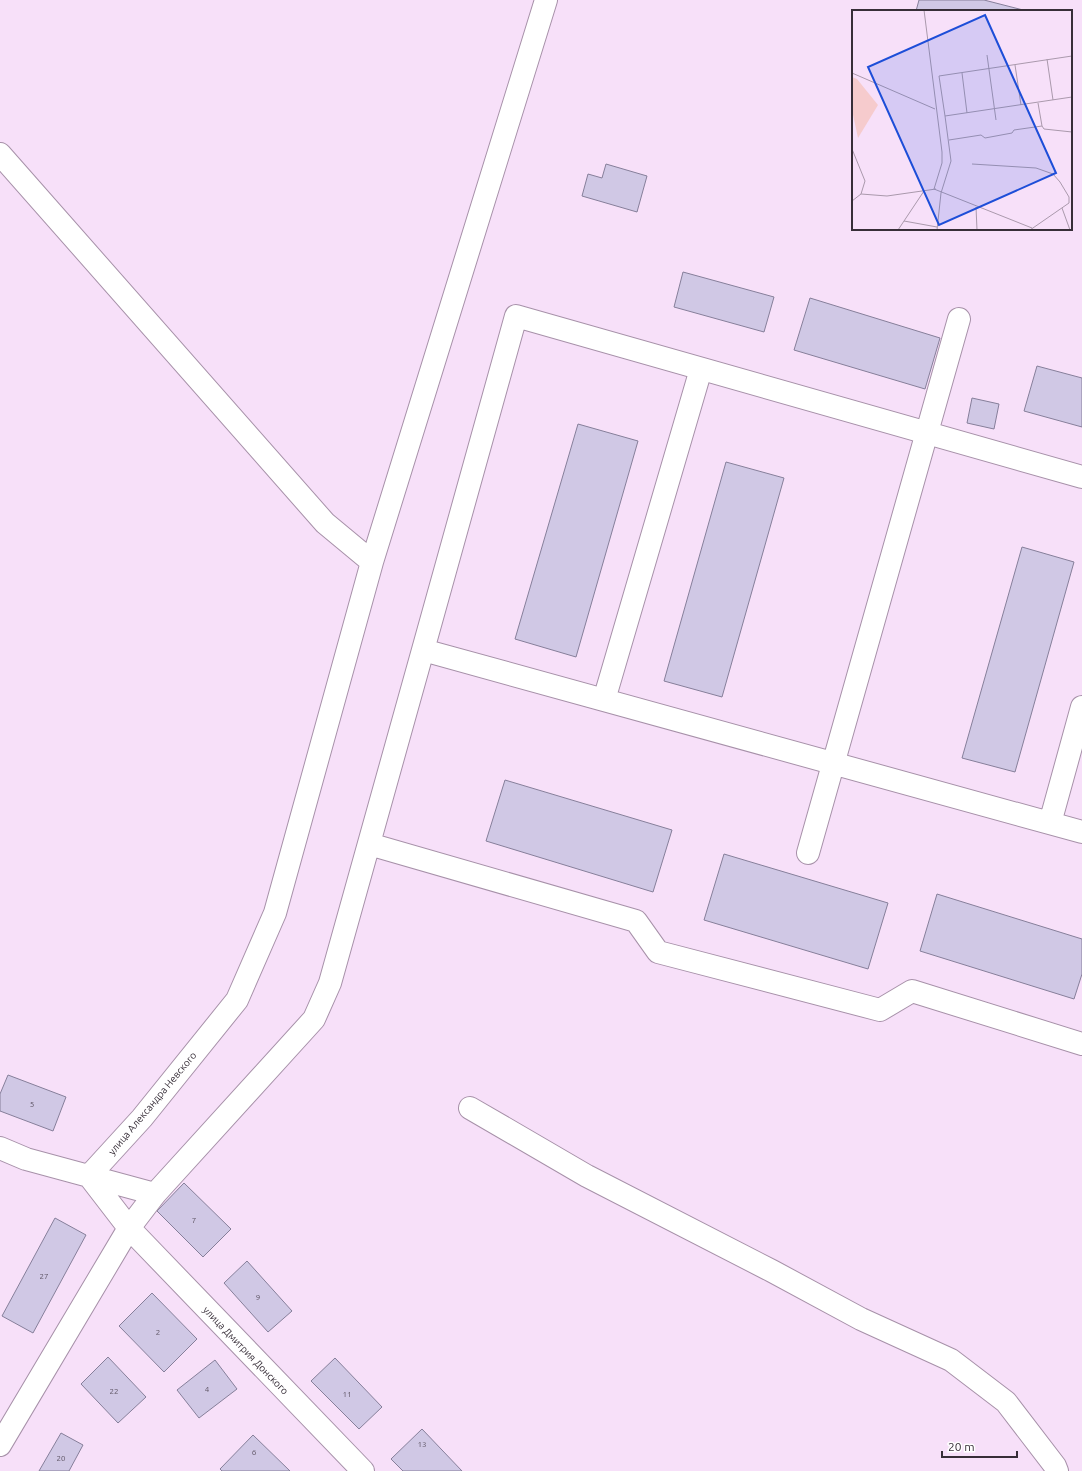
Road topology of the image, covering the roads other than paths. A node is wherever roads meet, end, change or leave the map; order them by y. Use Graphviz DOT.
graph roads {
  1 [pos="546,0"];
  2 [pos="0,154"];
  3 [pos="960,319"];
  4 [pos="701,369"];
  5 [pos="926,433"];
  6 [pos="1082,477"];
  7 [pos="372,562"];
  8 [pos="423,650"];
  9 [pos="604,700"];
  10 [pos="1082,707"];
  11 [pos="834,764"];
  12 [pos="1050,824"];
  13 [pos="1082,832"];
  14 [pos="369,844"];
  15 [pos="808,852"];
  16 [pos="1082,1044"];
  17 [pos="470,1108"];
  18 [pos="0,1149"];
  19 [pos="89,1176"];
  20 [pos="156,1194"];
  21 [pos="129,1228"];
  22 [pos="0,1445"];
  23 [pos="352,1466"];
  24 [pos="1057,1471"];
  1 -- 7 [label="street, улица Александра Невского"];
  2 -- 7 [label="street"];
  3 -- 5 [label="street"];
  4 -- 5 [label="street"];
  4 -- 8 [label="street"];
  4 -- 9 [label="street"];
  5 -- 6 [label="street"];
  5 -- 11 [label="street"];
  7 -- 19 [label="street, улица Александра Невского"];
  8 -- 9 [label="street"];
  8 -- 14 [label="street"];
  9 -- 11 [label="street"];
  10 -- 12 [label="street"];
  11 -- 12 [label="street"];
  11 -- 15 [label="street"];
  12 -- 13 [label="street"];
  14 -- 16 [label="street"];
  14 -- 20 [label="street"];
  17 -- 24 [label="street"];
  18 -- 19 [label="street"];
  19 -- 20 [label="street"];
  19 -- 21 [label="street"];
  20 -- 21 [label="street"];
  21 -- 22 [label="street"];
  21 -- 23 [label="street, улица Дмитрия Донского"];
}
